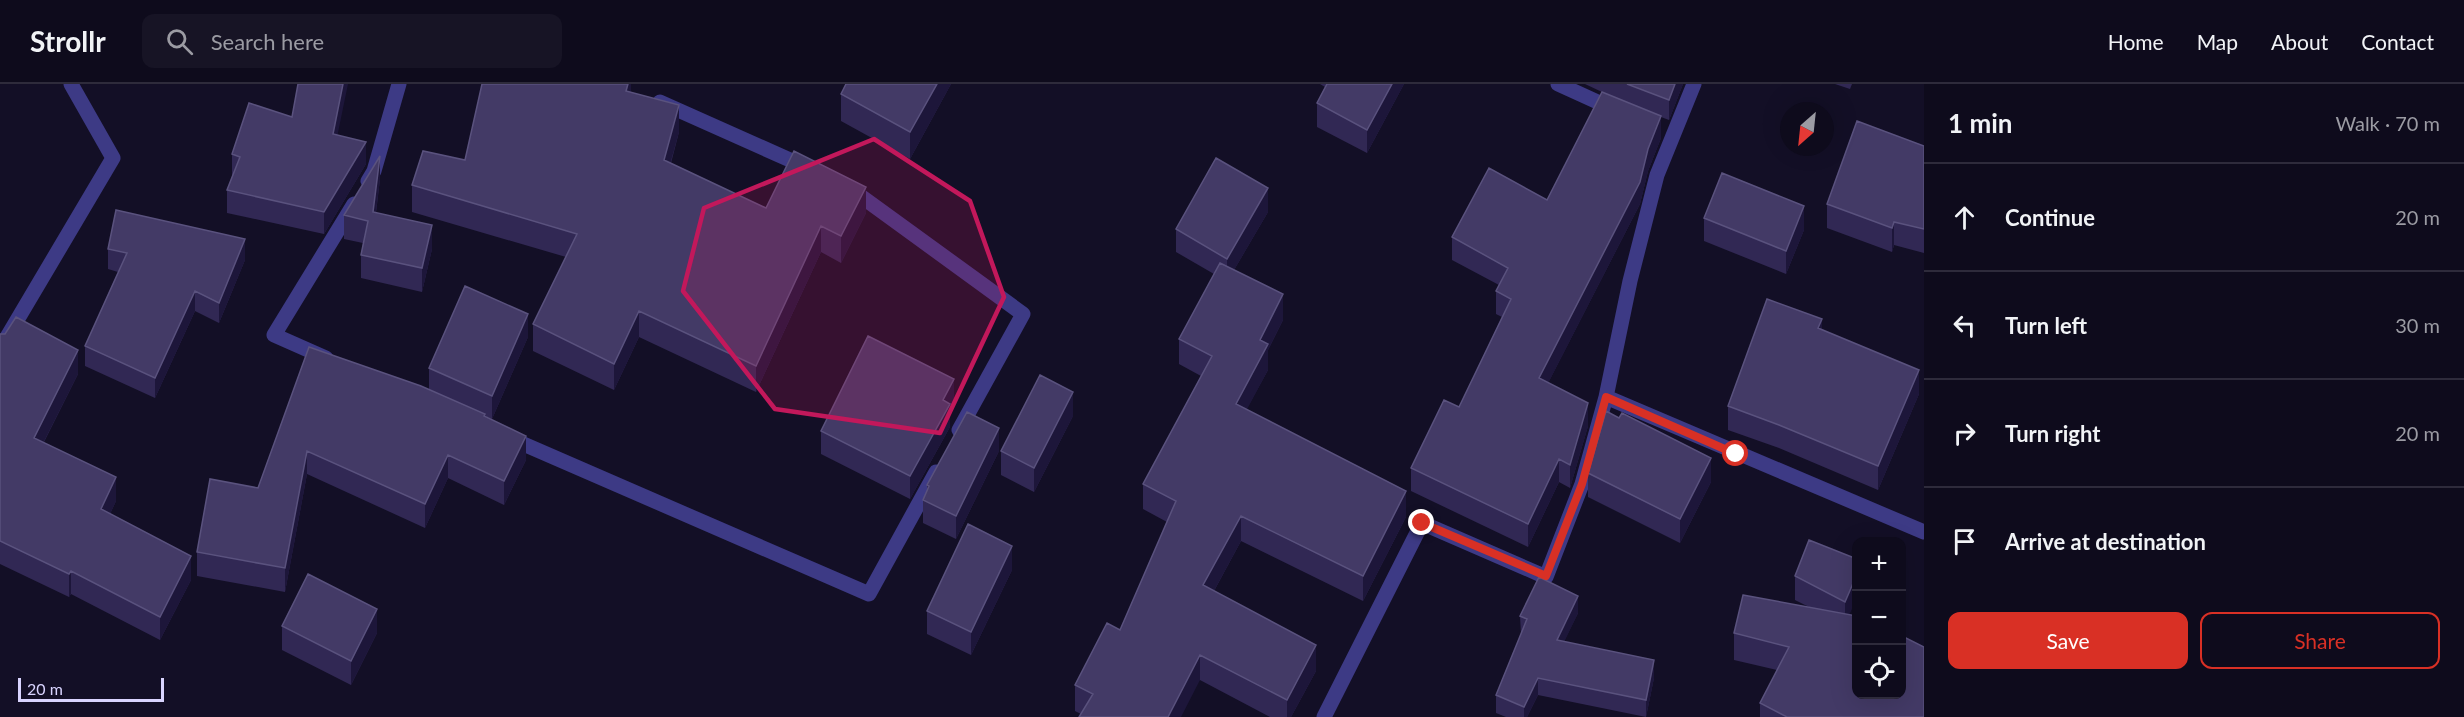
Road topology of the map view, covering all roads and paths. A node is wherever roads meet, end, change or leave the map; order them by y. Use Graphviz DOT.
graph roads {
  1 [pos="71,84"];
  2 [pos="399,84"];
  3 [pos="1558,84"];
  4 [pos="1694,84"];
  5 [pos="650,99"];
  6 [pos="1626,114"];
  7 [pos="1656,125"];
  8 [pos="1675,133"];
  9 [pos="0,349"];
  10 [pos="339,364"];
  11 [pos="1606,397"];
  12 [pos="491,429"];
  13 [pos="955,438"];
  14 [pos="943,459"];
  15 [pos="1924,532"];
  16 [pos="1324,717"];
  1 -- 9 [label="street"];
  2 -- 10 [label="street"];
  3 -- 6 [label="street"];
  4 -- 8 [label="street"];
  5 -- 13 [label="street"];
  7 -- 8 [label="street"];
  8 -- 11 [label="street"];
  11 -- 15 [label="street"];
  11 -- 16 [label="street"];
  12 -- 14 [label="street"];
}
